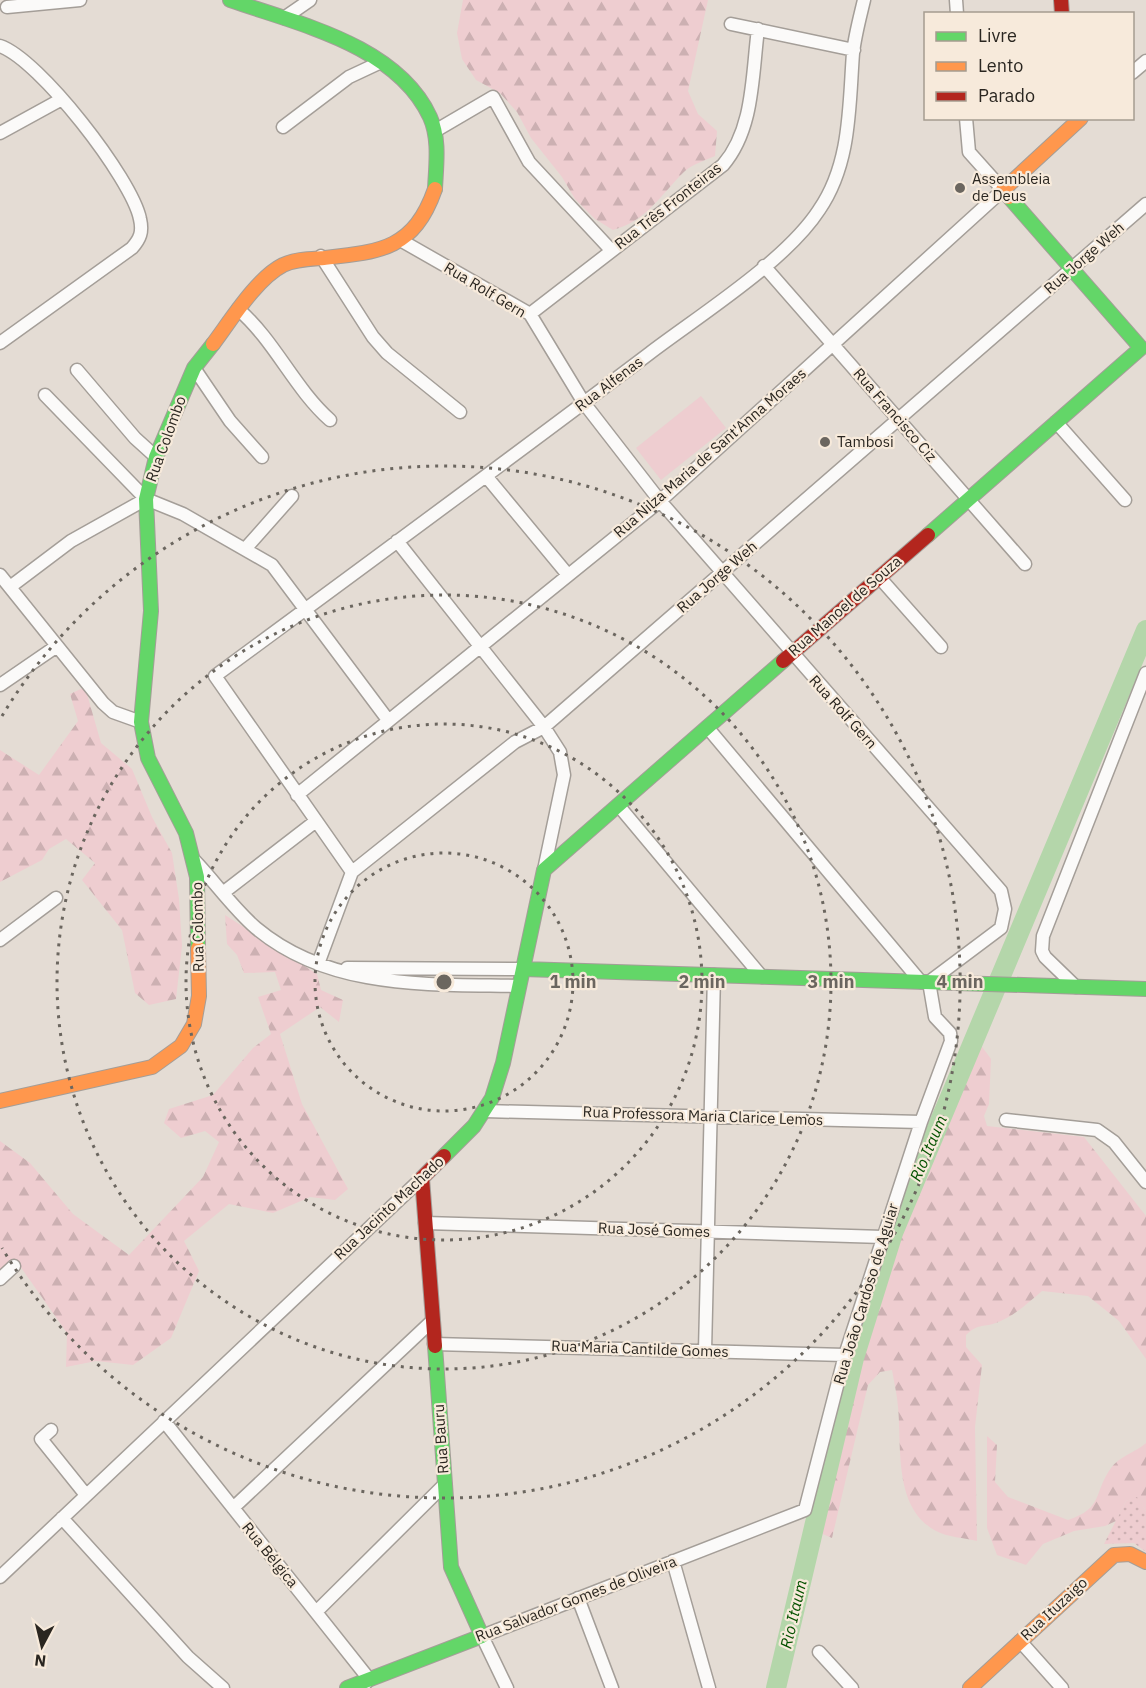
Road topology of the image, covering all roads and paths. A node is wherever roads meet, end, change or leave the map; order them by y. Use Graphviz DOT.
graph roads {
  1 [pos="80,0"];
  2 [pos="230,0"];
  3 [pos="310,0"];
  4 [pos="864,0"];
  5 [pos="7,7"];
  6 [pos="284,18"];
  7 [pos="731,24"];
  8 [pos="758,29"];
  9 [pos="0,46"];
  10 [pos="854,50"];
  11 [pos="1146,61"];
  12 [pos="381,62"];
  13 [pos="1134,71"];
  14 [pos="62,99"];
  15 [pos="966,120"];
  16 [pos="1080,120"];
  17 [pos="283,127"];
  18 [pos="435,131"];
  19 [pos="0,133"];
  20 [pos="1003,190"];
  21 [pos="1146,204"];
  22 [pos="402,241"];
  23 [pos="611,250"];
  24 [pos="321,256"];
  25 [pos="764,266"];
  26 [pos="1072,269"];
  27 [pos="238,309"];
  28 [pos="530,314"];
  29 [pos="0,343"];
  30 [pos="833,344"];
  31 [pos="1144,348"];
  32 [pos="194,368"];
  33 [pos="77,370"];
  34 [pos="45,395"];
  35 [pos="584,403"];
  36 [pos="460,412"];
  37 [pos="899,419"];
  38 [pos="330,420"];
  39 [pos="1056,422"];
  40 [pos="156,457"];
  41 [pos="262,457"];
  42 [pos="486,476"];
  43 [pos="292,496"];
  44 [pos="146,499"];
  45 [pos="968,499"];
  46 [pos="1125,500"];
  47 [pos="660,501"];
  48 [pos="397,541"];
  49 [pos="246,548"];
  50 [pos="1025,564"];
  51 [pos="721,573"];
  52 [pos="0,575"];
  53 [pos="568,575"];
  54 [pos="879,577"];
  55 [pos="10,587"];
  56 [pos="306,609"];
  57 [pos="57,646"];
  58 [pos="480,646"];
  59 [pos="941,647"];
  60 [pos="791,654"];
  61 [pos="1146,673"];
  62 [pos="0,686"];
  63 [pos="388,720"];
  64 [pos="141,722"];
  65 [pos="544,727"];
  66 [pos="707,727"];
  67 [pos="297,795"];
  68 [pos="618,805"];
  69 [pos="316,821"];
  70 [pos="194,860"];
  71 [pos="544,870"];
  72 [pos="352,872"];
  73 [pos="224,892"];
  74 [pos="56,898"];
  75 [pos="0,940"];
  76 [pos="318,964"];
  77 [pos="333,968"];
  78 [pos="523,969"];
  79 [pos="714,975"];
  80 [pos="762,977"];
  81 [pos="925,982"];
  82 [pos="519,986"];
  83 [pos="1076,987"];
  84 [pos="1146,989"];
  85 [pos="0,1101"];
  86 [pos="485,1111"];
  87 [pos="711,1117"];
  88 [pos="1006,1120"];
  89 [pos="921,1122"];
  90 [pos="422,1178"];
  91 [pos="1146,1182"];
  92 [pos="425,1223"];
  93 [pos="708,1232"];
  94 [pos="883,1237"];
  95 [pos="14,1266"];
  96 [pos="0,1279"];
  97 [pos="432,1321"];
  98 [pos="434,1344"];
  99 [pos="705,1351"];
  100 [pos="845,1355"];
  101 [pos="164,1421"];
  102 [pos="51,1430"];
  103 [pos="445,1484"];
  104 [pos="86,1495"];
  105 [pos="233,1508"];
  106 [pos="805,1510"];
  107 [pos="62,1518"];
  108 [pos="673,1561"];
  109 [pos="1146,1562"];
  110 [pos="0,1576"];
  111 [pos="578,1598"];
  112 [pos="316,1612"];
  113 [pos="482,1636"];
  114 [pos="1020,1641"];
  115 [pos="819,1652"];
  116 [pos="369,1685"];
  117 [pos="223,1688"];
  118 [pos="347,1688"];
  119 [pos="507,1688"];
  120 [pos="612,1688"];
  121 [pos="709,1688"];
  122 [pos="852,1688"];
  123 [pos="970,1688"];
  124 [pos="1062,1688"];
  1 -- 5 [label="street"];
  2 -- 6 [label="street, Rua Colombo"];
  3 -- 6 [label="street"];
  4 -- 10 [label="street, Rua Alfenas"];
  6 -- 12 [label="street, Rua Colombo"];
  7 -- 8 [label="street"];
  8 -- 10 [label="street"];
  8 -- 23 [label="street, Rua Três Fronteiras"];
  9 -- 14 [label="street"];
  10 -- 25 [label="street, Rua Alfenas"];
  11 -- 13 [label="street"];
  12 -- 17 [label="street"];
  12 -- 18 [label="street, Rua Colombo"];
  14 -- 19 [label="street"];
  14 -- 29 [label="street"];
  15 -- 20 [label="street"];
  16 -- 20 [label="street, Rua Nilza Maria de Sant'Anna Moraes"];
  18 -- 22 [label="street, Rua Colombo"];
  18 -- 23 [label="street"];
  20 -- 26 [label="street"];
  20 -- 30 [label="street, Rua Nilza Maria de Sant'Anna Moraes"];
  21 -- 26 [label="street, Rua Jorge Weh"];
  22 -- 24 [label="street, Rua Colombo"];
  22 -- 28 [label="street, Rua Rolf Gern"];
  23 -- 28 [label="street, Rua Três Fronteiras"];
  24 -- 27 [label="street, Rua Colombo"];
  24 -- 36 [label="street"];
  25 -- 30 [label="street, Rua Francisco Ciz"];
  25 -- 35 [label="street, Rua Alfenas"];
  26 -- 31 [label="street"];
  26 -- 37 [label="street, Rua Jorge Weh"];
  27 -- 32 [label="street, Rua Colombo"];
  27 -- 38 [label="street"];
  28 -- 35 [label="street, Rua Rolf Gern"];
  30 -- 37 [label="street, Rua Francisco Ciz"];
  30 -- 47 [label="street, Rua Nilza Maria de Sant'Anna Moraes"];
  31 -- 39 [label="street, Rua Manoel de Souza"];
  32 -- 40 [label="street, Rua Colombo"];
  32 -- 41 [label="street"];
  33 -- 40 [label="street"];
  34 -- 44 [label="street"];
  35 -- 42 [label="street, Rua Alfenas"];
  35 -- 47 [label="street, Rua Rolf Gern"];
  37 -- 45 [label="street, Rua Francisco Ciz"];
  37 -- 51 [label="street, Rua Jorge Weh"];
  39 -- 45 [label="street, Rua Manoel de Souza"];
  39 -- 46 [label="street"];
  40 -- 44 [label="street, Rua Colombo"];
  42 -- 48 [label="street, Rua Alfenas"];
  42 -- 53 [label="street"];
  43 -- 49 [label="street"];
  44 -- 49 [label="street"];
  44 -- 55 [label="street"];
  44 -- 64 [label="street, Rua Colombo"];
  45 -- 50 [label="street, Rua Francisco Ciz"];
  45 -- 54 [label="street, Rua Manoel de Souza"];
  47 -- 51 [label="street, Rua Rolf Gern"];
  47 -- 53 [label="street, Rua Nilza Maria de Sant'Anna Moraes"];
  48 -- 56 [label="street, Rua Alfenas"];
  48 -- 58 [label="street, Rua Jacinto Machado"];
  49 -- 56 [label="street"];
  51 -- 60 [label="street, Rua Rolf Gern"];
  51 -- 65 [label="street, Rua Jorge Weh"];
  52 -- 55 [label="street"];
  53 -- 58 [label="street, Rua Nilza Maria de Sant'Anna Moraes"];
  54 -- 59 [label="street"];
  54 -- 60 [label="street, Rua Manoel de Souza"];
  55 -- 57 [label="street"];
  56 -- 63 [label="street"];
  56 -- 67 [label="street, Rua Alfenas"];
  57 -- 62 [label="street"];
  57 -- 64 [label="street"];
  58 -- 63 [label="street, Rua Nilza Maria de Sant'Anna Moraes"];
  58 -- 65 [label="street, Rua Jacinto Machado"];
  60 -- 66 [label="street, Rua Manoel de Souza"];
  60 -- 81 [label="street, Rua Rolf Gern"];
  61 -- 83 [label="street"];
  63 -- 67 [label="street, Rua Nilza Maria de Sant'Anna Moraes"];
  64 -- 70 [label="street, Rua Colombo"];
  65 -- 71 [label="street, Rua Jacinto Machado"];
  65 -- 72 [label="street, Rua Jorge Weh"];
  66 -- 68 [label="street, Rua Manoel de Souza"];
  66 -- 81 [label="street"];
  67 -- 69 [label="street"];
  68 -- 71 [label="street, Rua Manoel de Souza"];
  68 -- 80 [label="street"];
  69 -- 72 [label="street"];
  69 -- 73 [label="street"];
  70 -- 73 [label="street"];
  70 -- 85 [label="street, Rua Colombo"];
  71 -- 78 [label="street, Rua Jacinto Machado"];
  72 -- 76 [label="street"];
  73 -- 76 [label="street"];
  74 -- 75 [label="street"];
  76 -- 77 [label="street"];
  77 -- 78 [label="street"];
  77 -- 82 [label="street"];
  78 -- 79 [label="street"];
  78 -- 82 [label="street, Rua Jacinto Machado"];
  79 -- 80 [label="street"];
  79 -- 87 [label="street"];
  80 -- 81 [label="street"];
  81 -- 83 [label="street"];
  81 -- 89 [label="street, Rua João Cardoso de Aguiar"];
  82 -- 86 [label="street, Rua Jacinto Machado"];
  83 -- 84 [label="street"];
  86 -- 87 [label="street, Rua Professora Maria Clarice Lemos"];
  86 -- 90 [label="street, Rua Jacinto Machado"];
  87 -- 89 [label="street, Rua Professora Maria Clarice Lemos"];
  87 -- 93 [label="street"];
  88 -- 91 [label="street"];
  89 -- 94 [label="street, Rua João Cardoso de Aguiar"];
  90 -- 92 [label="street, Rua Bauru"];
  90 -- 101 [label="street, Rua Jacinto Machado"];
  92 -- 93 [label="street, Rua José Gomes"];
  92 -- 97 [label="street, Rua Bauru"];
  93 -- 94 [label="street, Rua José Gomes"];
  93 -- 99 [label="street"];
  94 -- 100 [label="street, Rua João Cardoso de Aguiar"];
  95 -- 96 [label="street"];
  97 -- 98 [label="street, Rua Bauru"];
  97 -- 105 [label="street"];
  98 -- 99 [label="street, Rua Maria Cantilde Gomes"];
  98 -- 103 [label="street, Rua Bauru"];
  99 -- 100 [label="street, Rua Maria Cantilde Gomes"];
  100 -- 106 [label="street, Rua João Cardoso de Aguiar"];
  101 -- 104 [label="street, Rua Jacinto Machado"];
  101 -- 105 [label="street, Rua Bélgica"];
  102 -- 104 [label="street"];
  103 -- 112 [label="street"];
  103 -- 113 [label="street, Rua Bauru"];
  104 -- 107 [label="street, Rua Jacinto Machado"];
  105 -- 112 [label="street, Rua Bélgica"];
  106 -- 108 [label="street, Rua Salvador Gomes de Oliveira"];
  107 -- 110 [label="street, Rua Jacinto Machado"];
  107 -- 117 [label="street"];
  108 -- 111 [label="street, Rua Salvador Gomes de Oliveira"];
  108 -- 121 [label="street"];
  109 -- 114 [label="street, Rua Ituzaigo"];
  111 -- 113 [label="street, Rua Salvador Gomes de Oliveira"];
  111 -- 120 [label="street"];
  112 -- 116 [label="street, Rua Bélgica"];
  113 -- 116 [label="street, Rua Salvador Gomes de Oliveira"];
  113 -- 119 [label="street, Rua Bauru"];
  114 -- 123 [label="street, Rua Ituzaigo"];
  114 -- 124 [label="street"];
  115 -- 122 [label="street"];
  116 -- 118 [label="street, Rua Salvador Gomes de Oliveira"];
}
